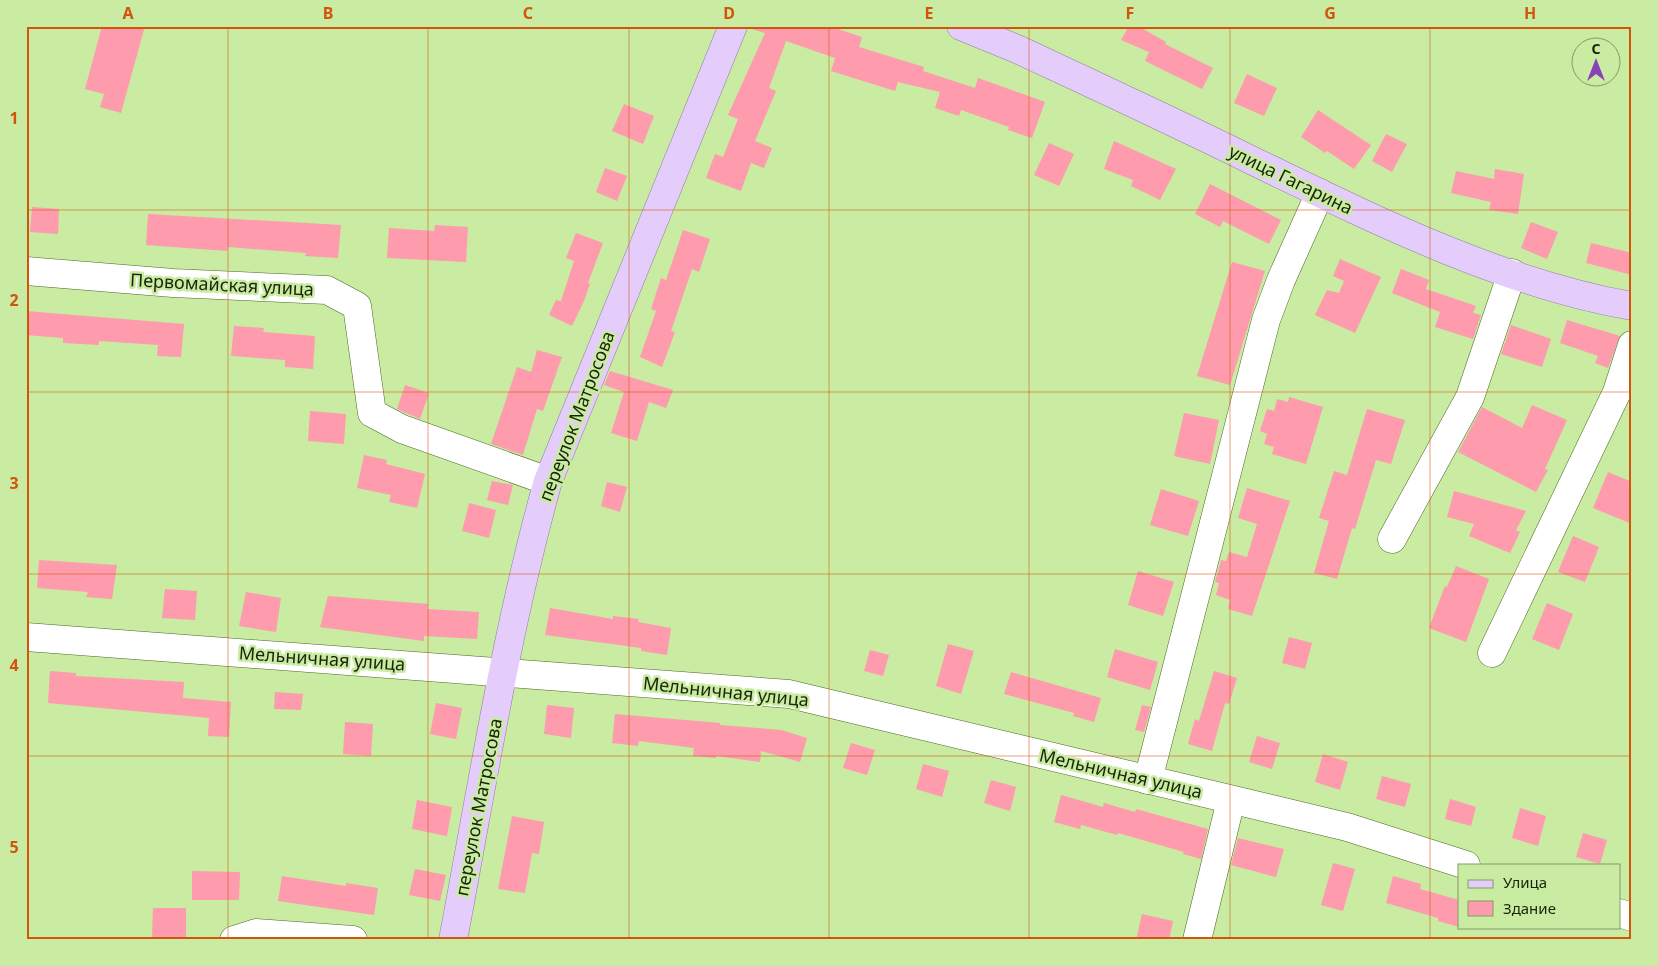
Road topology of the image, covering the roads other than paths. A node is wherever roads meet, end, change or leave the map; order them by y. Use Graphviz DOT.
graph roads {
  1 [pos="733,26"];
  2 [pos="961,26"];
  3 [pos="1320,193"];
  4 [pos="26,272"];
  5 [pos="1512,273"];
  6 [pos="1632,306"];
  7 [pos="1632,345"];
  8 [pos="548,481"];
  9 [pos="1392,539"];
  10 [pos="26,637"];
  11 [pos="1492,654"];
  12 [pos="504,671"];
  13 [pos="1148,780"];
  14 [pos="1231,800"];
  15 [pos="1463,864"];
  16 [pos="1620,913"];
  17 [pos="1632,917"];
  18 [pos="234,940"];
  19 [pos="353,940"];
  20 [pos="453,940"];
  21 [pos="1197,940"];
  1 -- 8 [label="main road, переулок Матросова"];
  2 -- 3 [label="main road, улица Гагарина"];
  3 -- 5 [label="main road, улица Гагарина"];
  3 -- 13 [label="street"];
  4 -- 8 [label="street, Первомайская улица"];
  5 -- 6 [label="main road, улица Гагарина"];
  5 -- 9 [label="street"];
  7 -- 11 [label="street"];
  8 -- 12 [label="main road, переулок Матросова"];
  10 -- 12 [label="street, Мельничная улица"];
  12 -- 13 [label="street, Мельничная улица"];
  12 -- 20 [label="main road, переулок Матросова"];
  13 -- 14 [label="street, Мельничная улица"];
  14 -- 15 [label="street, Мельничная улица"];
  14 -- 21 [label="street"];
  16 -- 17 [label="street"];
  18 -- 19 [label="street"];
}
